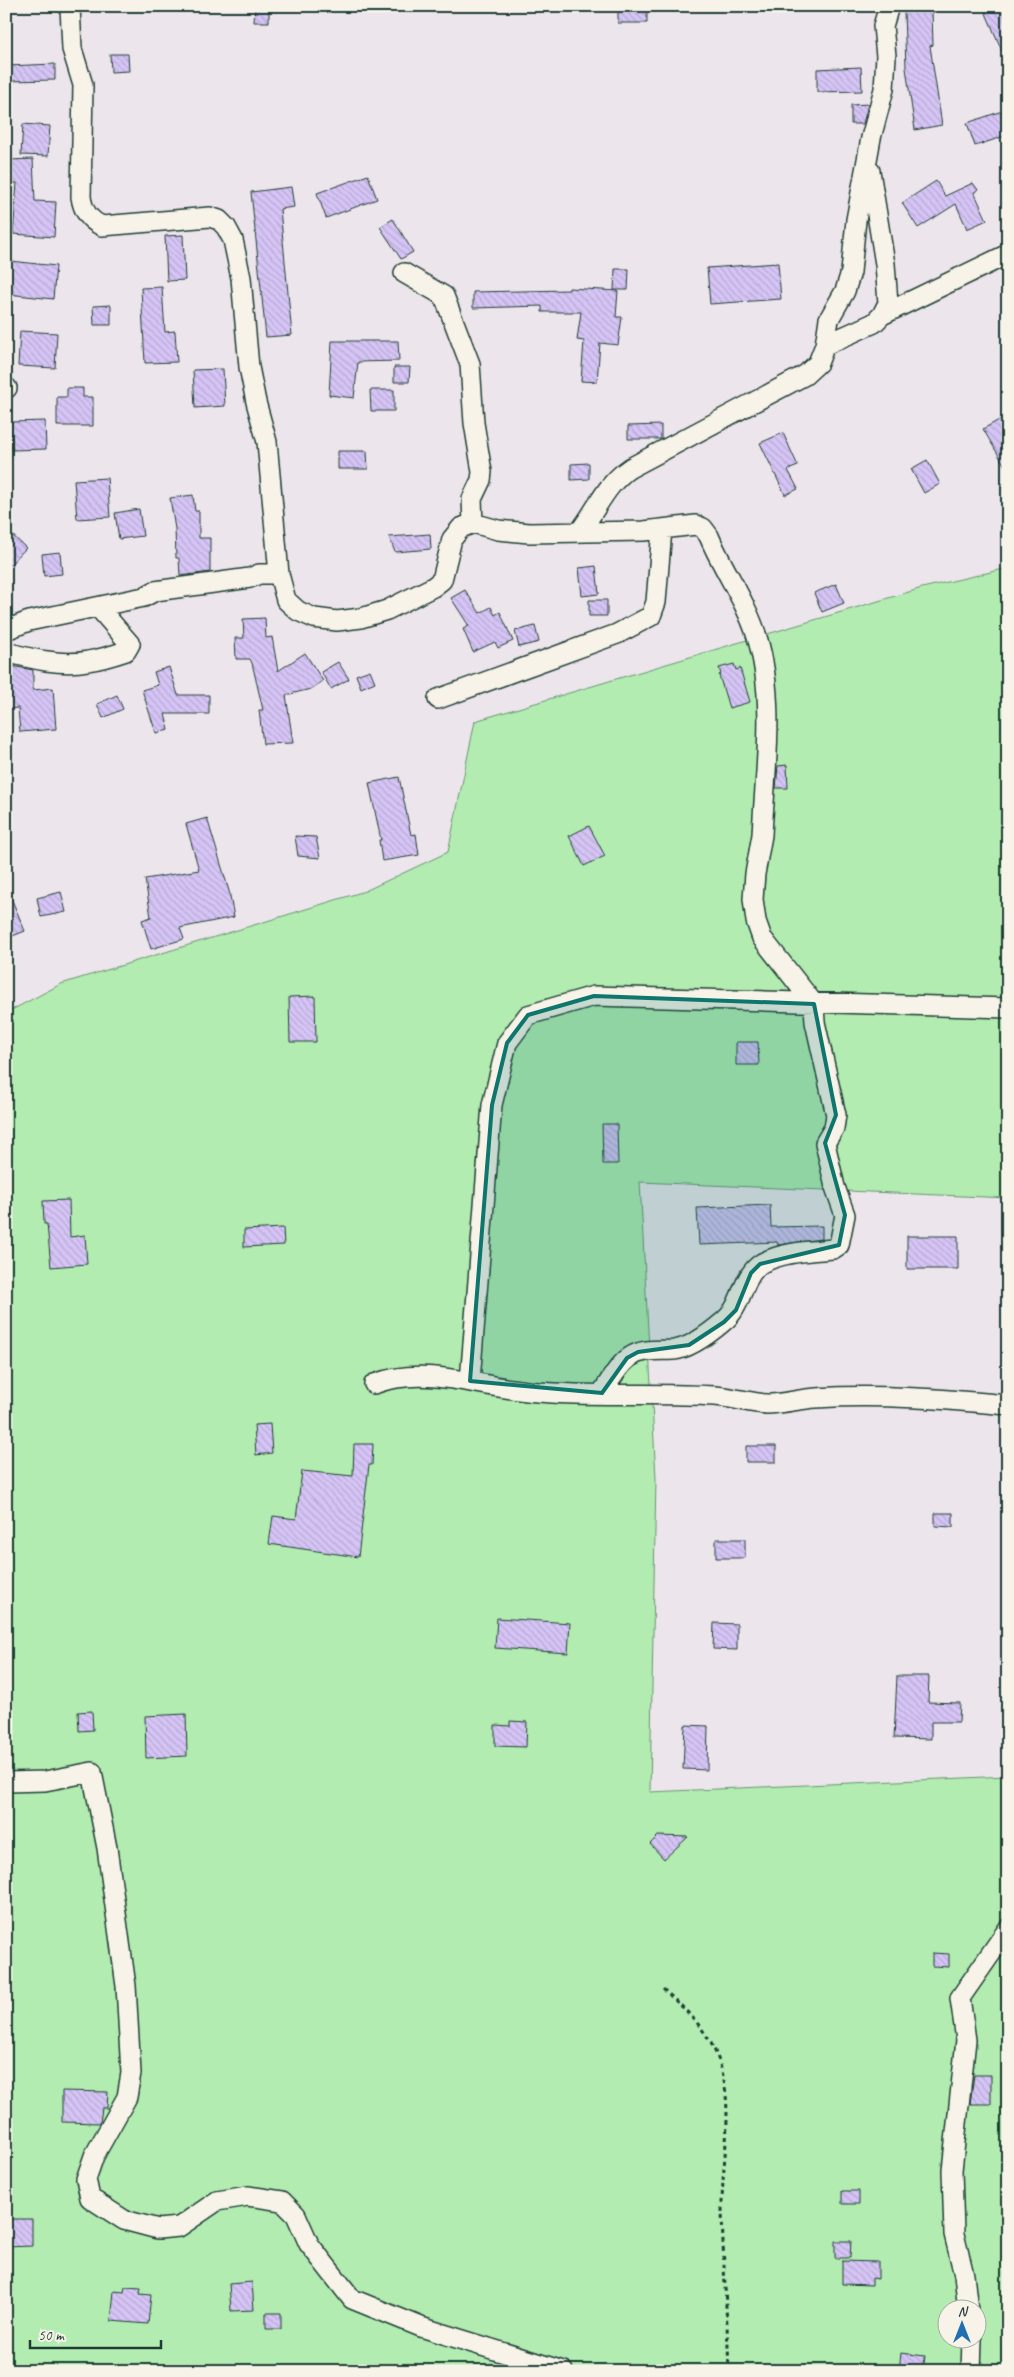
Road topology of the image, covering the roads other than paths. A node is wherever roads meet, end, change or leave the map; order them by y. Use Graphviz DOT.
graph roads {
  1 [pos="70,6"];
  2 [pos="889,6"];
  3 [pos="868,163"];
  4 [pos="1008,254"];
  5 [pos="404,273"];
  6 [pos="882,315"];
  7 [pos="825,345"];
  8 [pos="595,512"];
  9 [pos="473,523"];
  10 [pos="662,529"];
  11 [pos="580,531"];
  12 [pos="605,532"];
  13 [pos="279,574"];
  14 [pos="98,607"];
  15 [pos="6,630"];
  16 [pos="6,652"];
  17 [pos="438,699"];
  18 [pos="814,1004"];
  19 [pos="1008,1008"];
  20 [pos="470,1381"];
  21 [pos="374,1384"];
  22 [pos="602,1393"];
  23 [pos="1008,1405"];
  24 [pos="6,1782"];
  25 [pos="1008,1929"];
  26 [pos="967,2300"];
  27 [pos="972,2350"];
  28 [pos="562,2371"];
  29 [pos="971,2371"];
  1 -- 13 [label="street"];
  2 -- 3 [label="street"];
  3 -- 6 [label="street"];
  3 -- 7 [label="street"];
  4 -- 6 [label="street"];
  5 -- 9 [label="street"];
  6 -- 7 [label="street"];
  7 -- 8 [label="street"];
  8 -- 11 [label="street"];
  8 -- 12 [label="street"];
  9 -- 11 [label="street"];
  9 -- 13 [label="street"];
  10 -- 12 [label="street"];
  10 -- 17 [label="street"];
  10 -- 18 [label="street"];
  11 -- 12 [label="street"];
  13 -- 14 [label="street"];
  14 -- 15 [label="street"];
  14 -- 16 [label="street"];
  18 -- 19 [label="street"];
  18 -- 20 [label="street"];
  18 -- 22 [label="street"];
  20 -- 21 [label="street"];
  20 -- 22 [label="street"];
  22 -- 23 [label="street"];
  24 -- 28 [label="street"];
  25 -- 26 [label="street"];
  27 -- 29 [label="street"];
}
